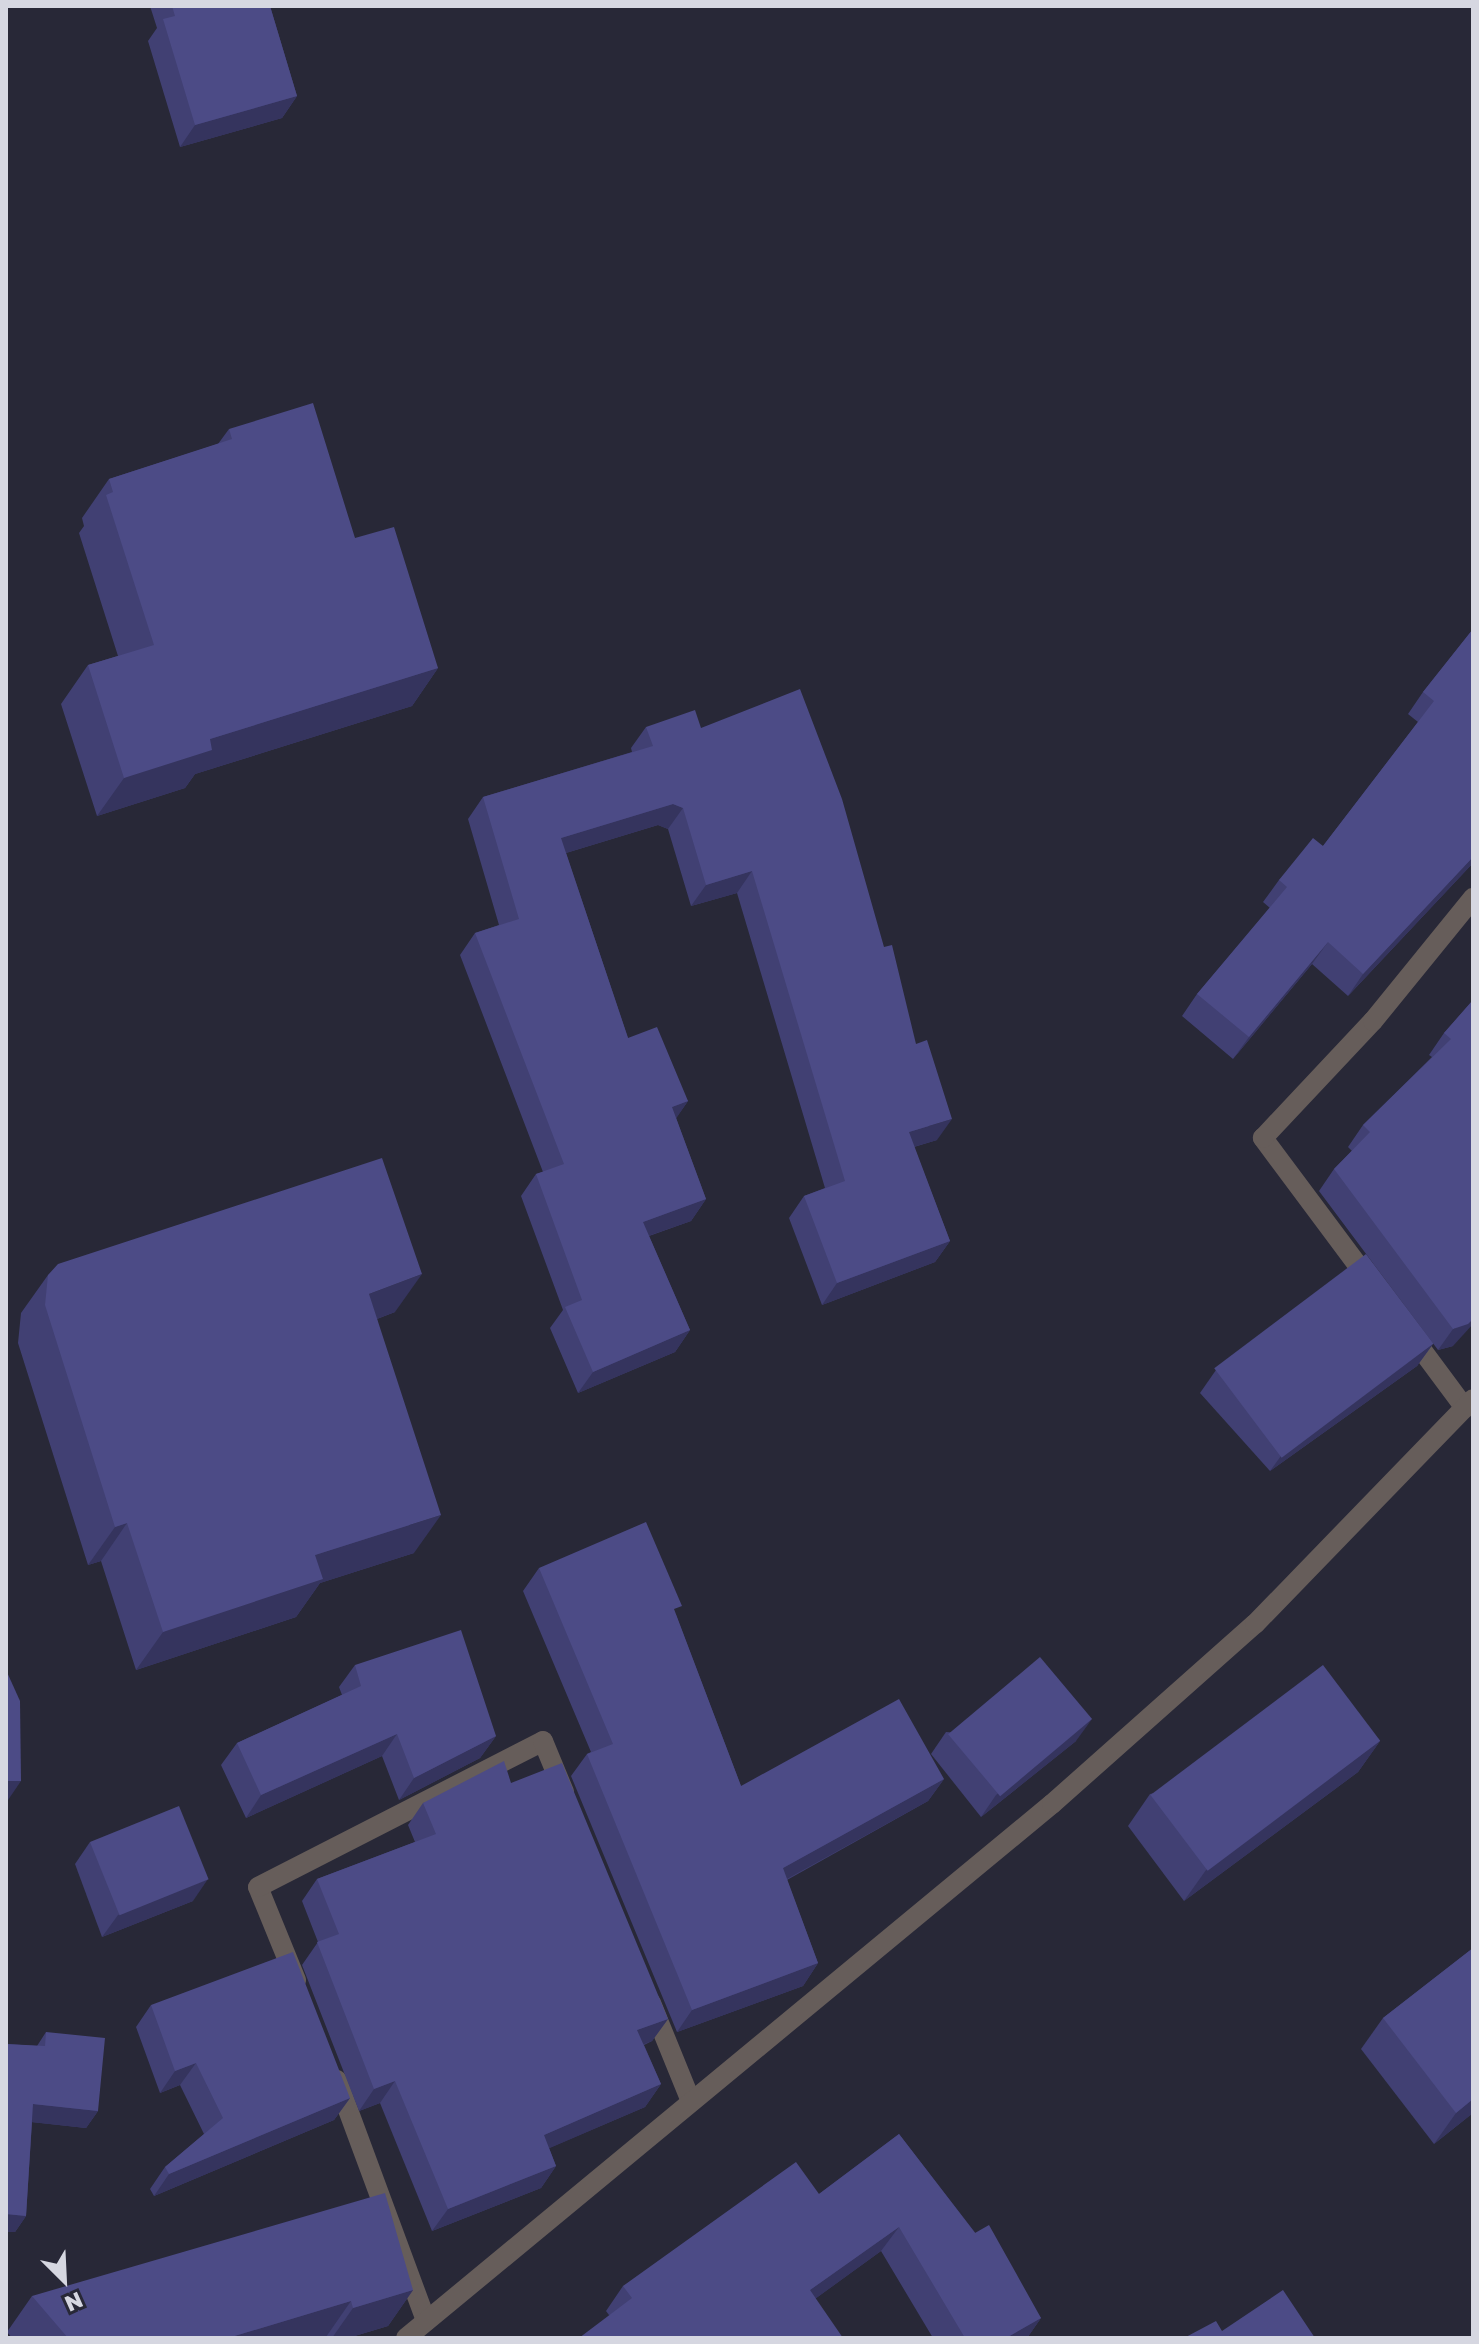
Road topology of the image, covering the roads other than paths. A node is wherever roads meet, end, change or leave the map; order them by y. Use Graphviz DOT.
graph roads {
  1 [pos="1473,898"];
  2 [pos="1469,1404"];
  3 [pos="572,1813"];
  4 [pos="643,1985"];
  5 [pos="304,2001"];
  6 [pos="328,2058"];
  7 [pos="690,2099"];
  8 [pos="426,2321"];
  9 [pos="406,2338"];
  1 -- 2 [label="street"];
  2 -- 7 [label="street"];
  3 -- 5 [label="street"];
  4 -- 7 [label="street"];
  6 -- 8 [label="street"];
  7 -- 8 [label="street"];
  8 -- 9 [label="street"];
}
